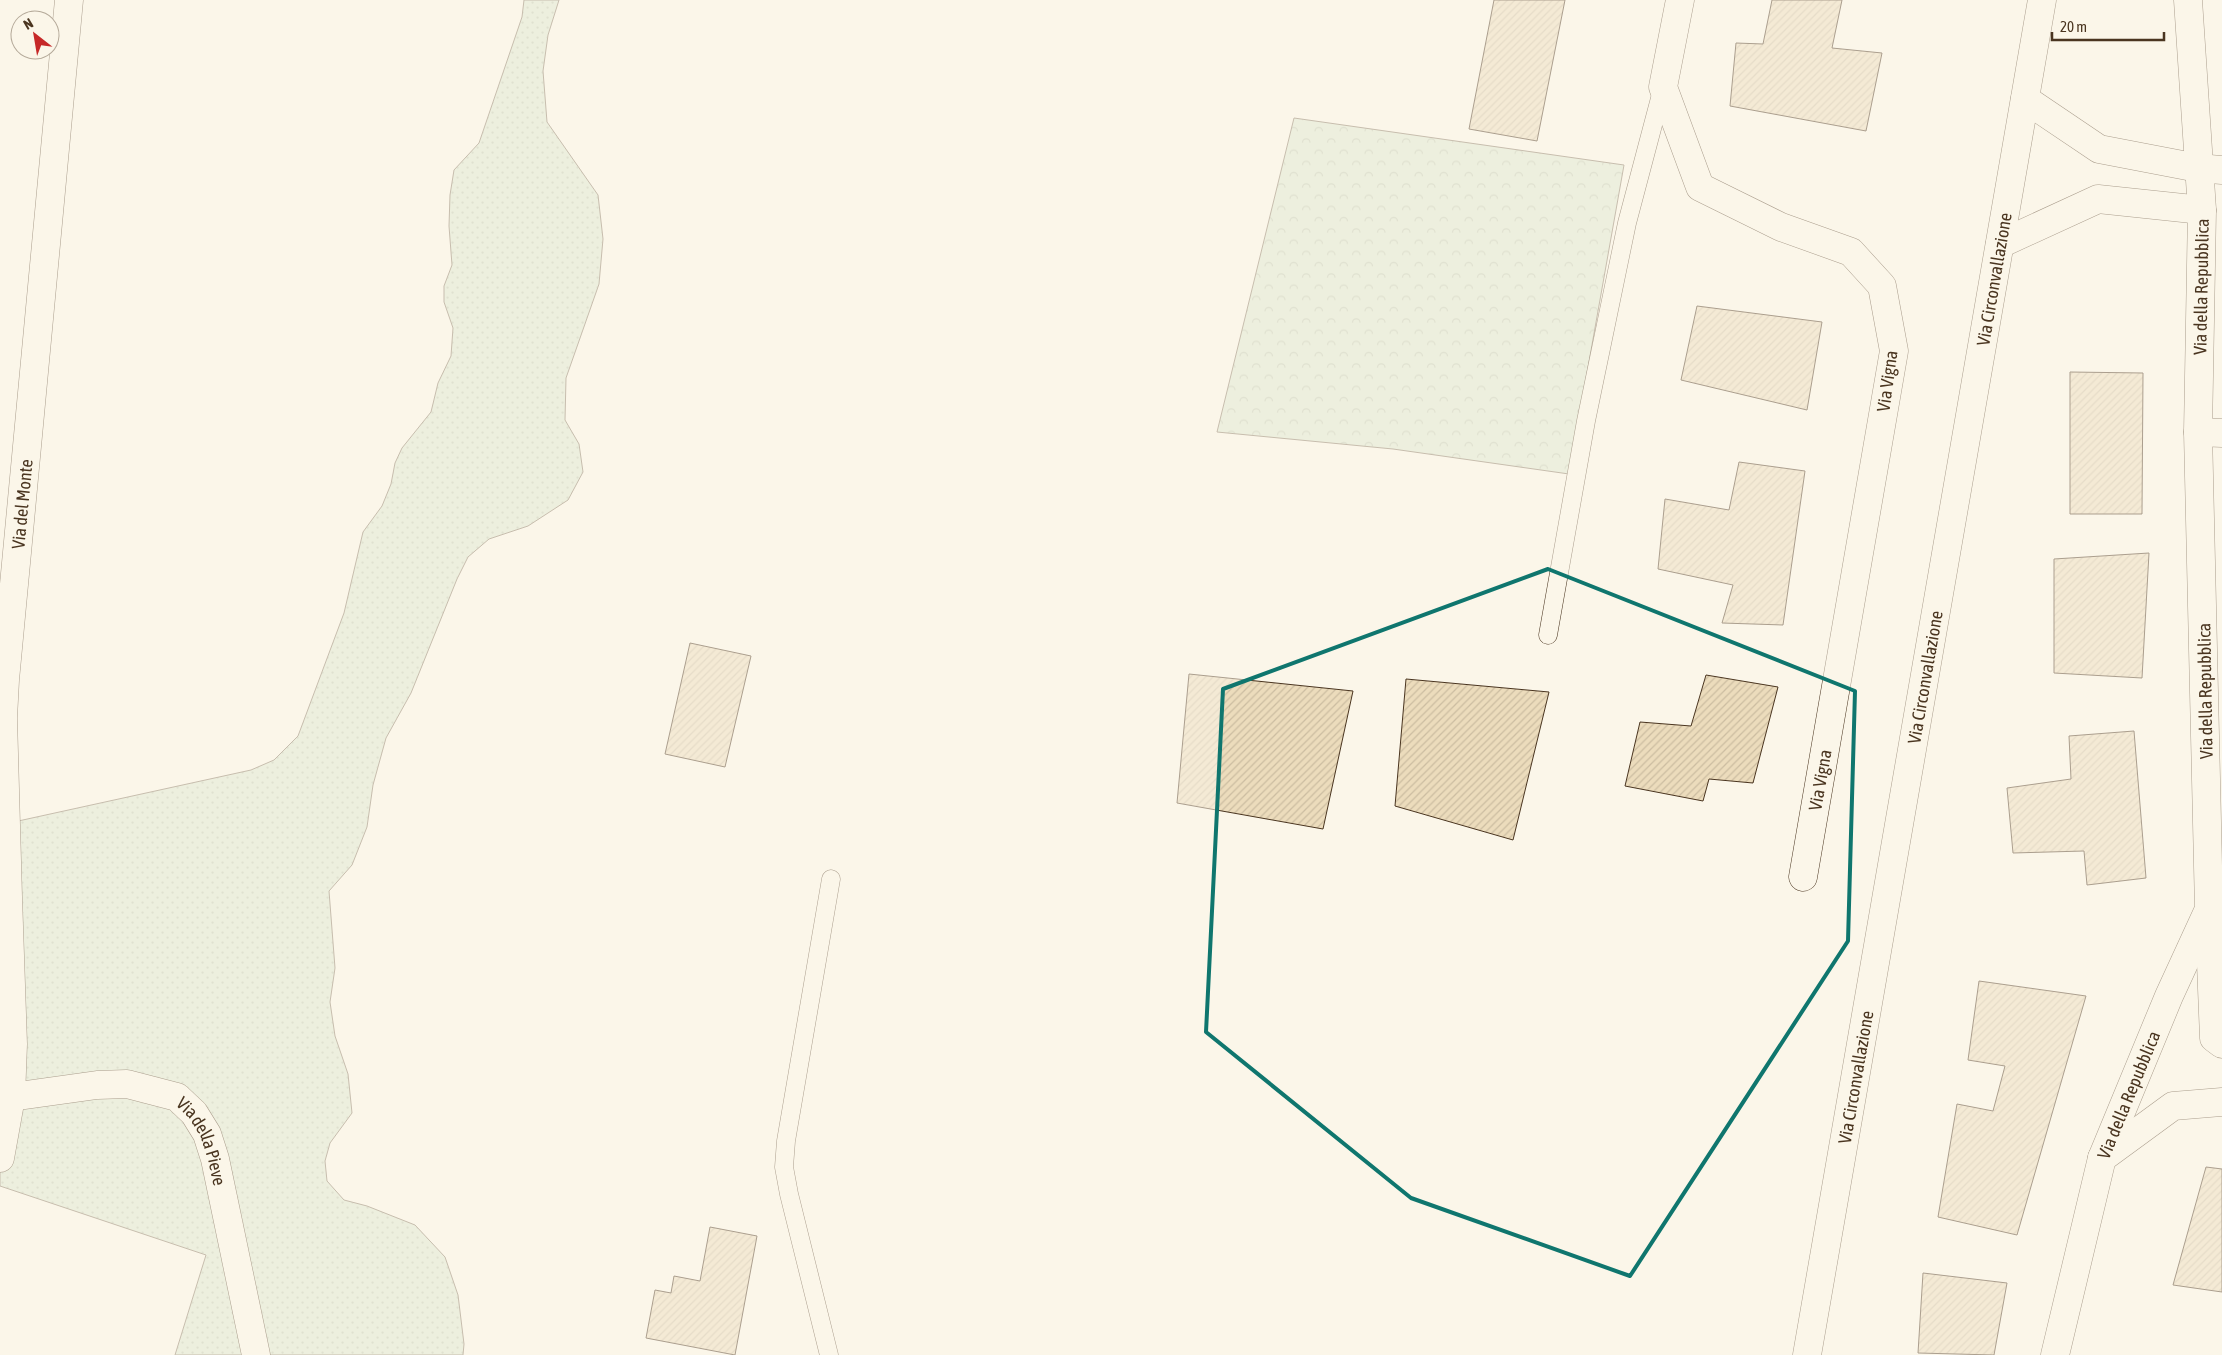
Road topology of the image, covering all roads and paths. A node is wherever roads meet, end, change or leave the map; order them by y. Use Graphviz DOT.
graph roads {
  1 [pos="69,0"];
  2 [pos="1680,0"];
  3 [pos="2042,0"];
  4 [pos="2188,0"];
  5 [pos="1663,87"];
  6 [pos="2025,99"];
  7 [pos="2210,169"];
  8 [pos="2202,210"];
  9 [pos="2000,244"];
  10 [pos="2210,432"];
  11 [pos="1548,635"];
  12 [pos="2214,780"];
  13 [pos="1803,877"];
  14 [pos="830,879"];
  15 [pos="2209,909"];
  16 [pos="2222,1044"];
  17 [pos="11,1097"];
  18 [pos="2222,1102"];
  19 [pos="0,1158"];
  20 [pos="2102,1158"];
  21 [pos="256,1355"];
  22 [pos="828,1355"];
  23 [pos="1807,1355"];
  24 [pos="2057,1355"];
  1 -- 17 [label="street, Via del Monte"];
  2 -- 5 [label="street"];
  3 -- 6 [label="street, Via Circonvallazione"];
  4 -- 7 [label="street, Via della Repubblica"];
  5 -- 11 [label="lane"];
  5 -- 13 [label="street, Via Vigna"];
  6 -- 7 [label="street"];
  6 -- 9 [label="street, Via Circonvallazione"];
  7 -- 8 [label="street, Via della Repubblica"];
  8 -- 9 [label="street"];
  8 -- 10 [label="street, Via della Repubblica"];
  9 -- 23 [label="street, Via Circonvallazione"];
  10 -- 12 [label="street, Via della Repubblica"];
  12 -- 15 [label="street, Via della Repubblica"];
  14 -- 22 [label="lane"];
  15 -- 16 [label="street"];
  15 -- 20 [label="street, Via della Repubblica"];
  17 -- 19 [label="street, Via del Monte"];
  17 -- 21 [label="street, Via della Pieve"];
  18 -- 20 [label="street"];
  20 -- 24 [label="street, Via della Repubblica"];
}
